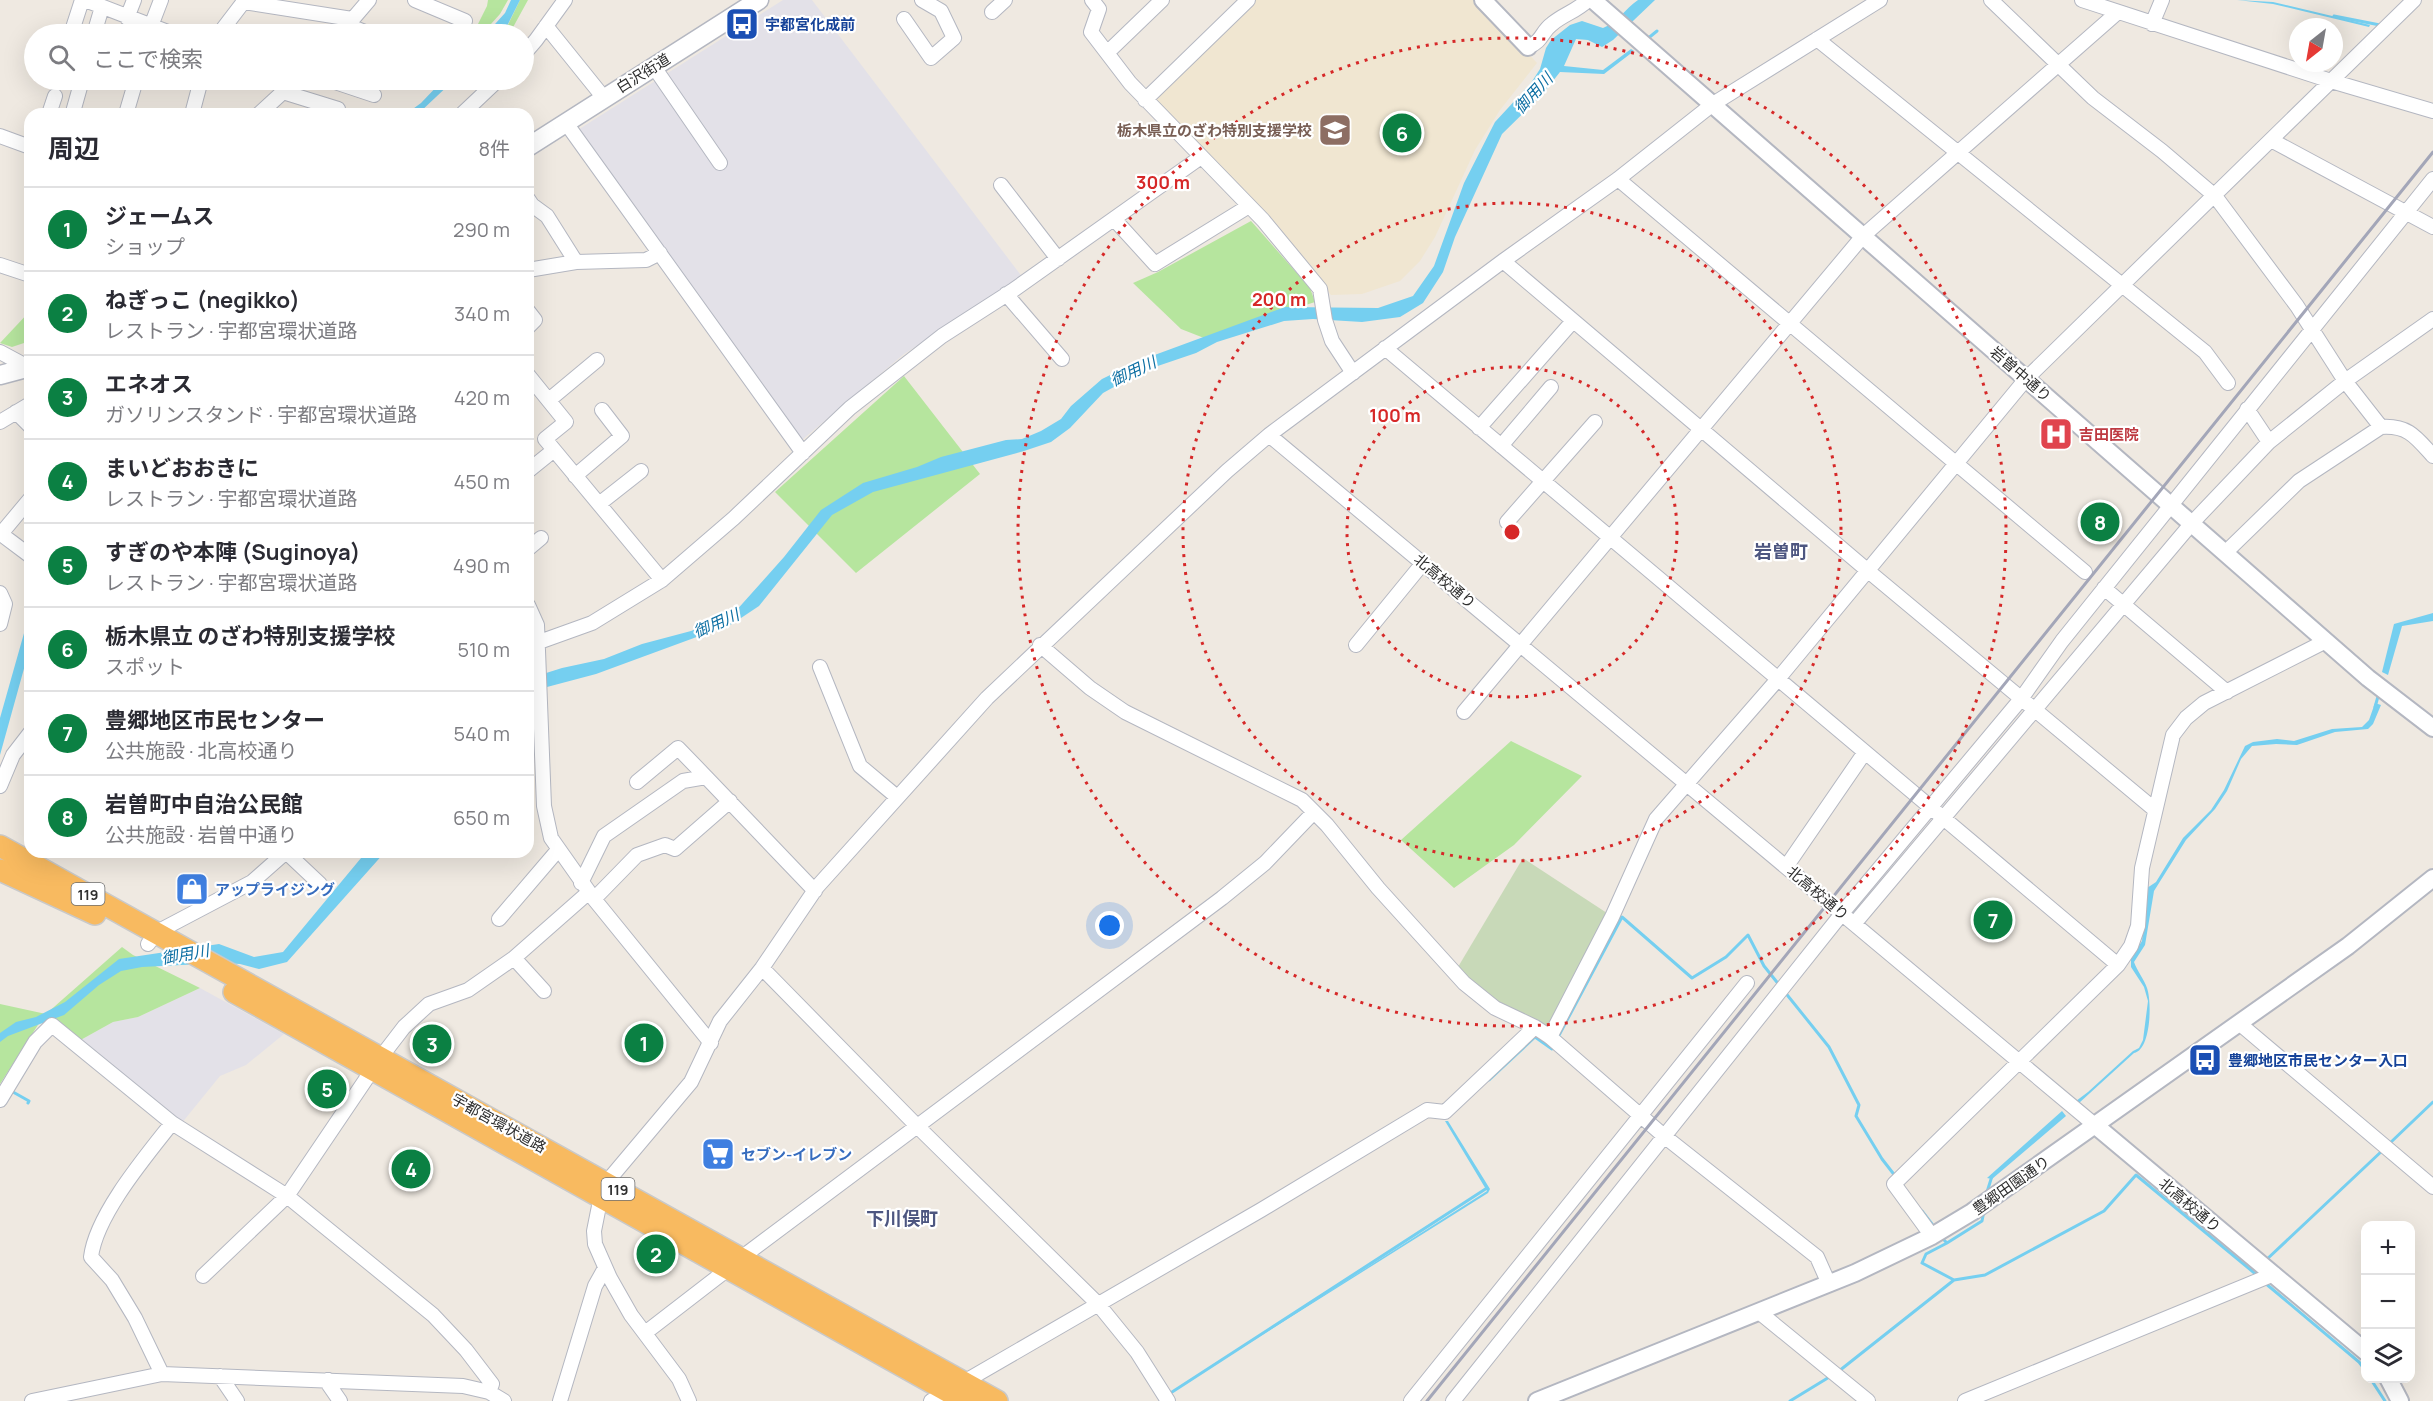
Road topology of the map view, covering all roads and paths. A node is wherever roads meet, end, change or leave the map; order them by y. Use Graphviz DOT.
graph roads {
  1 [pos="83,0"];
  2 [pos="134,0"];
  3 [pos="161,0"];
  4 [pos="369,0"];
  5 [pos="416,0"];
  6 [pos="565,0"];
  7 [pos="759,0"];
  8 [pos="922,0"];
  9 [pos="1005,0"];
  10 [pos="1092,0"];
  11 [pos="1162,0"];
  12 [pos="1248,0"];
  13 [pos="1483,0"];
  14 [pos="1588,0"];
  15 [pos="1593,0"];
  16 [pos="1880,0"];
  17 [pos="1991,0"];
  18 [pos="2082,0"];
  19 [pos="2162,0"];
  20 [pos="2414,0"];
  21 [pos="245,1"];
  22 [pos="102,8"];
  23 [pos="992,12"];
  24 [pos="2118,12"];
  25 [pos="127,18"];
  26 [pos="903,19"];
  27 [pos="465,21"];
  28 [pos="75,24"];
  29 [pos="97,24"];
  30 [pos="138,24"];
  31 [pos="151,24"];
  32 [pos="227,24"];
  33 [pos="338,24"];
  34 [pos="348,24"];
  35 [pos="2152,24"];
  36 [pos="546,26"];
  37 [pos="1817,39"];
  38 [pos="534,41"];
  39 [pos="1528,47"];
  40 [pos="1108,52"];
  41 [pos="2058,65"];
  42 [pos="654,67"];
  43 [pos="2331,81"];
  44 [pos="79,90"];
  45 [pos="133,90"];
  46 [pos="198,90"];
  47 [pos="359,90"];
  48 [pos="487,90"];
  49 [pos="283,92"];
  50 [pos="374,95"];
  51 [pos="55,96"];
  52 [pos="604,98"];
  53 [pos="1145,100"];
  54 [pos="1713,104"];
  55 [pos="51,108"];
  56 [pos="74,108"];
  57 [pos="128,108"];
  58 [pos="194,108"];
  59 [pos="266,108"];
  60 [pos="335,108"];
  61 [pos="468,108"];
  62 [pos="2433,111"];
  63 [pos="566,123"];
  64 [pos="0,136"];
  65 [pos="2271,140"];
  66 [pos="534,143"];
  67 [pos="24,145"];
  68 [pos="1957,154"];
  69 [pos="1201,157"];
  70 [pos="720,163"];
  71 [pos="1618,179"];
  72 [pos="2433,179"];
  73 [pos="1001,185"];
  74 [pos="2215,196"];
  75 [pos="534,206"];
  76 [pos="1249,206"];
  77 [pos="2405,212"];
  78 [pos="1114,219"];
  79 [pos="2433,227"];
  80 [pos="1863,236"];
  81 [pos="660,253"];
  82 [pos="1058,259"];
  83 [pos="1503,261"];
  84 [pos="576,262"];
  85 [pos="0,265"];
  86 [pos="534,269"];
  87 [pos="24,274"];
  88 [pos="2123,285"];
  89 [pos="1006,294"];
  90 [pos="2433,319"];
  91 [pos="1573,321"];
  92 [pos="1791,323"];
  93 [pos="2311,330"];
  94 [pos="1385,348"];
  95 [pos="0,352"];
  96 [pos="1062,359"];
  97 [pos="597,360"];
  98 [pos="24,364"];
  99 [pos="24,368"];
  100 [pos="1353,373"];
  101 [pos="0,375"];
  102 [pos="2026,378"];
  103 [pos="2344,381"];
  104 [pos="534,382"];
  105 [pos="2228,383"];
  106 [pos="1551,387"];
  107 [pos="549,400"];
  108 [pos="24,407"];
  109 [pos="2247,409"];
  110 [pos="602,410"];
  111 [pos="16,412"];
  112 [pos="24,420"];
  113 [pos="0,422"];
  114 [pos="1595,422"];
  115 [pos="2382,427"];
  116 [pos="1479,428"];
  117 [pos="1702,430"];
  118 [pos="1269,435"];
  119 [pos="2269,442"];
  120 [pos="1501,446"];
  121 [pos="554,450"];
  122 [pos="803,453"];
  123 [pos="2433,456"];
  124 [pos="1956,463"];
  125 [pos="534,466"];
  126 [pos="641,471"];
  127 [pos="575,476"];
  128 [pos="1542,480"];
  129 [pos="599,504"];
  130 [pos="2171,504"];
  131 [pos="24,506"];
  132 [pos="1507,522"];
  133 [pos="2192,523"];
  134 [pos="0,534"];
  135 [pos="541,538"];
  136 [pos="1611,538"];
  137 [pos="534,544"];
  138 [pos="24,551"];
  139 [pos="2226,552"];
  140 [pos="1423,563"];
  141 [pos="1867,570"];
  142 [pos="2085,573"];
  143 [pos="662,580"];
  144 [pos="2104,588"];
  145 [pos="0,593"];
  146 [pos="2124,604"];
  147 [pos="534,618"];
  148 [pos="0,624"];
  149 [pos="534,639"];
  150 [pos="2326,641"];
  151 [pos="534,644"];
  152 [pos="1522,644"];
  153 [pos="1040,645"];
  154 [pos="1356,645"];
  155 [pos="534,652"];
  156 [pos="820,667"];
  157 [pos="1778,679"];
  158 [pos="2227,692"];
  159 [pos="2021,699"];
  160 [pos="2035,711"];
  161 [pos="1464,712"];
  162 [pos="2433,728"];
  163 [pos="24,741"];
  164 [pos="1865,752"];
  165 [pos="706,777"];
  166 [pos="637,782"];
  167 [pos="1687,784"];
  168 [pos="0,786"];
  169 [pos="897,797"];
  170 [pos="730,801"];
  171 [pos="1931,807"];
  172 [pos="2154,809"];
  173 [pos="1314,812"];
  174 [pos="1944,819"];
  175 [pos="0,836"];
  176 [pos="0,846"];
  177 [pos="558,850"];
  178 [pos="279,858"];
  179 [pos="292,858"];
  180 [pos="9,859"];
  181 [pos="1786,867"];
  182 [pos="0,870"];
  183 [pos="2433,878"];
  184 [pos="320,884"];
  185 [pos="588,891"];
  186 [pos="814,891"];
  187 [pos="95,914"];
  188 [pos="1842,914"];
  189 [pos="499,919"];
  190 [pos="1854,924"];
  191 [pos="153,938"];
  192 [pos="514,958"];
  193 [pos="2118,965"];
  194 [pos="762,969"];
  195 [pos="1747,983"];
  196 [pos="544,991"];
  197 [pos="2240,1024"];
  198 [pos="1535,1027"];
  199 [pos="1550,1037"];
  200 [pos="711,1043"];
  201 [pos="2019,1062"];
  202 [pos="377,1063"];
  203 [pos="0,1100"];
  204 [pos="1640,1115"];
  205 [pos="172,1124"];
  206 [pos="917,1126"];
  207 [pos="2096,1126"];
  208 [pos="1664,1136"];
  209 [pos="2433,1186"];
  210 [pos="605,1190"];
  211 [pos="287,1196"];
  212 [pos="1932,1236"];
  213 [pos="735,1263"];
  214 [pos="605,1268"];
  215 [pos="2274,1274"];
  216 [pos="203,1276"];
  217 [pos="1828,1284"];
  218 [pos="1098,1304"];
  219 [pos="1759,1312"];
  220 [pos="645,1333"];
  221 [pos="2361,1348"];
  222 [pos="162,1374"];
  223 [pos="220,1376"];
  224 [pos="328,1380"];
  225 [pos="2391,1383"];
  226 [pos="489,1392"];
  227 [pos="952,1394"];
  228 [pos="32,1401"];
  229 [pos="237,1401"];
  230 [pos="340,1401"];
  231 [pos="504,1401"];
  232 [pos="560,1401"];
  233 [pos="689,1401"];
  234 [pos="997,1401"];
  235 [pos="1168,1401"];
  236 [pos="1412,1401"];
  237 [pos="1453,1401"];
  238 [pos="1537,1401"];
  239 [pos="1868,1401"];
  240 [pos="1965,1401"];
  241 [pos="2400,1401"];
  1 -- 22 [label="street"];
  1 -- 28 [label="street"];
  2 -- 25 [label="street"];
  3 -- 31 [label="street"];
  4 -- 34 [label="street"];
  5 -- 27 [label="street"];
  6 -- 36 [label="street"];
  7 -- 42 [label="main road, 白沢街道"];
  8 -- 26 [label="street"];
  9 -- 23 [label="street"];
  10 -- 40 [label="street"];
  11 -- 40 [label="street"];
  12 -- 53 [label="street"];
  13 -- 39 [label="street"];
  14 -- 39 [label="street"];
  15 -- 54 [label="street, 岩曽中通り"];
  16 -- 37 [label="street"];
  17 -- 41 [label="street"];
  18 -- 24 [label="street"];
  19 -- 35 [label="street"];
  20 -- 43 [label="street"];
  21 -- 32 [label="street"];
  21 -- 33 [label="street"];
  22 -- 25 [label="street"];
  22 -- 29 [label="street"];
  24 -- 35 [label="street"];
  24 -- 41 [label="street"];
  25 -- 30 [label="street"];
  35 -- 43 [label="street"];
  36 -- 38 [label="street"];
  36 -- 52 [label="street"];
  37 -- 54 [label="street"];
  37 -- 68 [label="street"];
  40 -- 53 [label="street"];
  41 -- 68 [label="street"];
  41 -- 74 [label="street"];
  42 -- 52 [label="main road, 白沢街道"];
  42 -- 70 [label="street"];
  43 -- 62 [label="street"];
  43 -- 65 [label="street"];
  44 -- 56 [label="street"];
  45 -- 57 [label="street"];
  46 -- 58 [label="street"];
  47 -- 50 [label="street"];
  48 -- 61 [label="street"];
  49 -- 59 [label="street"];
  49 -- 60 [label="street"];
  51 -- 55 [label="street"];
  52 -- 63 [label="main road, 白沢街道"];
  53 -- 69 [label="street"];
  54 -- 71 [label="street"];
  54 -- 80 [label="street, 岩曽中通り"];
  63 -- 66 [label="main road, 白沢街道"];
  63 -- 81 [label="street"];
  64 -- 67 [label="street"];
  65 -- 74 [label="street"];
  65 -- 77 [label="street"];
  68 -- 80 [label="street"];
  68 -- 88 [label="street"];
  69 -- 76 [label="street"];
  69 -- 78 [label="street"];
  71 -- 83 [label="street"];
  71 -- 92 [label="street"];
  72 -- 77 [label="street"];
  73 -- 82 [label="street"];
  74 -- 88 [label="street"];
  74 -- 93 [label="street"];
  75 -- 84 [label="street"];
  76 -- 78 [label="street"];
  76 -- 100 [label="street"];
  77 -- 79 [label="street"];
  77 -- 93 [label="street"];
  78 -- 82 [label="street"];
  80 -- 92 [label="street"];
  80 -- 102 [label="street, 岩曽中通り"];
  81 -- 84 [label="street"];
  81 -- 122 [label="street"];
  82 -- 89 [label="street"];
  83 -- 91 [label="street"];
  83 -- 94 [label="street"];
  84 -- 86 [label="street"];
  85 -- 87 [label="street"];
  88 -- 102 [label="street"];
  88 -- 105 [label="street"];
  89 -- 96 [label="street"];
  89 -- 122 [label="street"];
  90 -- 103 [label="street"];
  91 -- 116 [label="street"];
  91 -- 117 [label="street"];
  92 -- 117 [label="street"];
  92 -- 124 [label="street"];
  93 -- 103 [label="street"];
  93 -- 109 [label="street"];
  94 -- 100 [label="street"];
  94 -- 116 [label="street"];
  95 -- 98 [label="street"];
  97 -- 107 [label="street"];
  99 -- 101 [label="main road"];
  100 -- 118 [label="street"];
  102 -- 124 [label="street"];
  102 -- 130 [label="street, 岩曽中通り"];
  103 -- 115 [label="street"];
  103 -- 119 [label="street"];
  104 -- 107 [label="street"];
  106 -- 120 [label="street"];
  107 -- 121 [label="street"];
  108 -- 111 [label="street"];
  109 -- 119 [label="street"];
  109 -- 130 [label="street"];
  110 -- 127 [label="street"];
  111 -- 112 [label="street"];
  111 -- 113 [label="street"];
  114 -- 128 [label="street"];
  115 -- 123 [label="street"];
  115 -- 139 [label="street"];
  116 -- 120 [label="street"];
  117 -- 136 [label="street"];
  117 -- 141 [label="street"];
  118 -- 140 [label="street, 北高校通り"];
  118 -- 153 [label="street"];
  119 -- 133 [label="street"];
  120 -- 128 [label="street"];
  121 -- 125 [label="street"];
  121 -- 127 [label="street"];
  122 -- 143 [label="street"];
  124 -- 141 [label="street"];
  124 -- 142 [label="street"];
  126 -- 129 [label="street"];
  127 -- 129 [label="street"];
  128 -- 132 [label="street"];
  128 -- 136 [label="street"];
  129 -- 143 [label="street"];
  130 -- 133 [label="street, 岩曽中通り"];
  130 -- 144 [label="street"];
  131 -- 134 [label="street"];
  133 -- 139 [label="street, 岩曽中通り"];
  133 -- 146 [label="street"];
  134 -- 138 [label="street"];
  135 -- 137 [label="street"];
  136 -- 152 [label="street"];
  136 -- 157 [label="street"];
  139 -- 150 [label="street, 岩曽中通り"];
  140 -- 152 [label="street, 北高校通り"];
  140 -- 154 [label="street"];
  141 -- 157 [label="street"];
  141 -- 159 [label="street"];
  143 -- 151 [label="street"];
  144 -- 146 [label="street"];
  144 -- 159 [label="street"];
  145 -- 148 [label="street"];
  146 -- 158 [label="street"];
  146 -- 160 [label="street"];
  147 -- 149 [label="street"];
  150 -- 158 [label="street"];
  150 -- 162 [label="street, 岩曽中通り"];
  152 -- 161 [label="street"];
  152 -- 167 [label="street, 北高校通り"];
  153 -- 169 [label="street"];
  153 -- 173 [label="street"];
  155 -- 177 [label="street"];
  156 -- 169 [label="street"];
  157 -- 164 [label="street"];
  157 -- 167 [label="street"];
  158 -- 172 [label="street"];
  159 -- 160 [label="street"];
  159 -- 171 [label="street"];
  160 -- 172 [label="street"];
  160 -- 174 [label="street"];
  163 -- 168 [label="street"];
  164 -- 171 [label="street"];
  164 -- 181 [label="street"];
  165 -- 166 [label="street"];
  165 -- 170 [label="street"];
  165 -- 185 [label="street"];
  167 -- 181 [label="street, 北高校通り"];
  167 -- 199 [label="street"];
  169 -- 186 [label="street"];
  170 -- 185 [label="street"];
  170 -- 186 [label="street"];
  171 -- 174 [label="street"];
  171 -- 188 [label="street"];
  172 -- 193 [label="street"];
  173 -- 198 [label="street"];
  173 -- 206 [label="street"];
  174 -- 190 [label="street"];
  174 -- 193 [label="street"];
  175 -- 180 [label="highway, 119"];
  176 -- 180 [label="highway, 宇都宮環状道路 / 119"];
  177 -- 185 [label="street"];
  177 -- 189 [label="street"];
  178 -- 191 [label="street"];
  179 -- 184 [label="street"];
  180 -- 187 [label="highway, 宇都宮環状道路 / 119"];
  180 -- 191 [label="highway, 宇都宮環状道路 / 119"];
  181 -- 188 [label="street, 北高校通り"];
  182 -- 187 [label="highway, 119"];
  183 -- 197 [label="street, 豊郷田園通り"];
  185 -- 192 [label="street"];
  185 -- 200 [label="street"];
  186 -- 194 [label="street"];
  187 -- 191 [label="highway, 宇都宮環状道路 / 119"];
  188 -- 190 [label="street, 北高校通り"];
  188 -- 208 [label="street"];
  190 -- 201 [label="street, 北高校通り"];
  191 -- 202 [label="highway, 宇都宮環状道路 / 119"];
  192 -- 196 [label="street"];
  192 -- 202 [label="street"];
  193 -- 201 [label="street"];
  194 -- 200 [label="street"];
  194 -- 206 [label="street"];
  195 -- 204 [label="street"];
  197 -- 207 [label="street, 豊郷田園通り"];
  197 -- 209 [label="street"];
  198 -- 199 [label="street"];
  198 -- 218 [label="street"];
  199 -- 204 [label="street"];
  200 -- 210 [label="street"];
  201 -- 207 [label="street, 北高校通り"];
  201 -- 212 [label="street"];
  202 -- 210 [label="highway, 宇都宮環状道路 / 119"];
  202 -- 211 [label="street"];
  203 -- 205 [label="street"];
  204 -- 208 [label="street"];
  204 -- 236 [label="street"];
  205 -- 211 [label="street"];
  205 -- 222 [label="street"];
  206 -- 213 [label="street"];
  206 -- 218 [label="street"];
  207 -- 212 [label="street, 豊郷田園通り"];
  207 -- 215 [label="street, 北高校通り"];
  208 -- 217 [label="street"];
  208 -- 237 [label="street"];
  210 -- 213 [label="highway, 宇都宮環状道路 / 119"];
  210 -- 214 [label="street"];
  211 -- 216 [label="street"];
  211 -- 226 [label="street"];
  212 -- 217 [label="street, 豊郷田園通り"];
  213 -- 220 [label="street"];
  213 -- 227 [label="highway, 宇都宮環状道路 / 119"];
  214 -- 220 [label="street"];
  214 -- 232 [label="street"];
  215 -- 221 [label="street, 北高校通り"];
  215 -- 240 [label="street"];
  217 -- 219 [label="street, 豊郷田園通り"];
  218 -- 227 [label="street"];
  218 -- 235 [label="street"];
  219 -- 238 [label="street, 豊郷田園通り"];
  219 -- 239 [label="street"];
  220 -- 233 [label="street"];
  222 -- 223 [label="street"];
  222 -- 228 [label="street"];
  223 -- 224 [label="street"];
  223 -- 229 [label="street"];
  224 -- 226 [label="street"];
  224 -- 230 [label="street"];
  225 -- 241 [label="street"];
  226 -- 231 [label="street"];
  227 -- 234 [label="highway, 宇都宮環状道路 / 119"];
}
